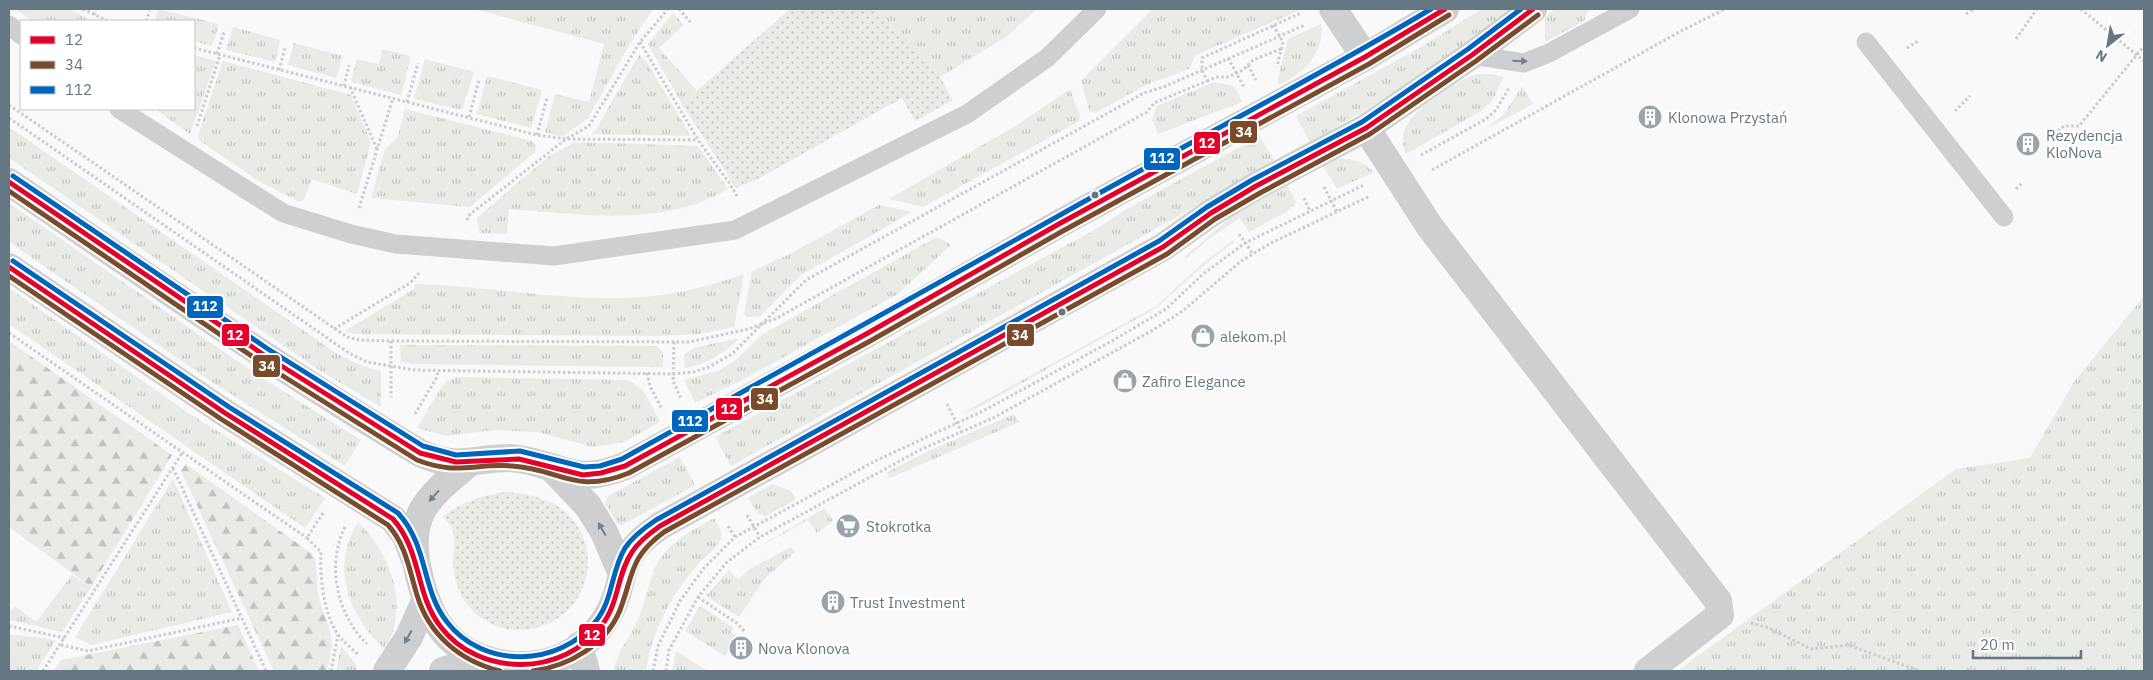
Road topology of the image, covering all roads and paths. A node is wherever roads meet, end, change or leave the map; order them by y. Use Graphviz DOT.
graph roads {
  1 [pos="82,9"];
  2 [pos="96,9"];
  3 [pos="668,9"];
  4 [pos="679,9"];
  5 [pos="1097,9"];
  6 [pos="1333,9"];
  7 [pos="1445,9"];
  8 [pos="1533,9"];
  9 [pos="1630,9"];
  10 [pos="1725,9"];
  11 [pos="1974,9"];
  12 [pos="2037,9"];
  13 [pos="2081,9"];
  14 [pos="150,11"];
  15 [pos="1966,14"];
  16 [pos="94,15"];
  17 [pos="106,20"];
  18 [pos="146,20"];
  19 [pos="691,23"];
  20 [pos="9,25"];
  21 [pos="1273,25"];
  22 [pos="224,32"];
  23 [pos="20,34"];
  24 [pos="2016,39"];
  25 [pos="640,42"];
  26 [pos="1866,42"];
  27 [pos="2144,46"];
  28 [pos="195,48"];
  29 [pos="285,48"];
  30 [pos="219,55"];
  31 [pos="1472,55"];
  32 [pos="2137,55"];
  33 [pos="1364,57"];
  34 [pos="1228,58"];
  35 [pos="2144,61"];
  36 [pos="418,63"];
  37 [pos="1524,63"];
  38 [pos="350,65"];
  39 [pos="279,70"];
  40 [pos="1236,73"];
  41 [pos="479,80"];
  42 [pos="1207,80"];
  43 [pos="344,86"];
  44 [pos="350,88"];
  45 [pos="1245,90"];
  46 [pos="393,98"];
  47 [pos="548,98"];
  48 [pos="407,102"];
  49 [pos="122,110"];
  50 [pos="469,118"];
  51 [pos="1366,128"];
  52 [pos="2058,131"];
  53 [pos="536,135"];
  54 [pos="566,139"];
  55 [pos="698,140"];
  56 [pos="377,150"];
  57 [pos="188,152"];
  58 [pos="1419,156"];
  59 [pos="1424,174"];
  60 [pos="9,182"];
  61 [pos="1369,182"];
  62 [pos="1322,185"];
  63 [pos="1378,196"];
  64 [pos="1332,201"];
  65 [pos="1337,212"];
  66 [pos="2004,217"];
  67 [pos="747,224"];
  68 [pos="351,234"];
  69 [pos="441,248"];
  70 [pos="9,267"];
  71 [pos="334,330"];
  72 [pos="9,333"];
  73 [pos="391,341"];
  74 [pos="674,342"];
  75 [pos="438,370"];
  76 [pos="646,373"];
  77 [pos="682,402"];
  78 [pos="391,403"];
  79 [pos="663,410"];
  80 [pos="414,416"];
  81 [pos="182,453"];
  82 [pos="470,463"];
  83 [pos="172,467"];
  84 [pos="551,467"];
  85 [pos="326,509"];
  86 [pos="745,512"];
  87 [pos="348,522"];
  88 [pos="755,528"];
  89 [pos="307,538"];
  90 [pos="760,538"];
  91 [pos="416,562"];
  92 [pos="622,574"];
  93 [pos="698,597"];
  94 [pos="426,601"];
  95 [pos="1720,615"];
  96 [pos="242,618"];
  97 [pos="9,626"];
  98 [pos="744,632"];
  99 [pos="339,635"];
  100 [pos="65,638"];
  101 [pos="61,645"];
  102 [pos="484,659"];
  103 [pos="583,659"];
  104 [pos="374,660"];
  105 [pos="530,669"];
  106 [pos="44,671"];
  107 [pos="266,671"];
  108 [pos="331,671"];
  109 [pos="443,671"];
  110 [pos="653,671"];
  111 [pos="666,671"];
  112 [pos="1648,671"];
  113 [pos="1920,671"];
  1 -- 16 [label="path"];
  2 -- 16 [label="path"];
  3 -- 25 [label="path"];
  4 -- 19 [label="path"];
  5 -- 67 [label="lane"];
  6 -- 33 [label="street"];
  7 -- 33 [label="street"];
  8 -- 31 [label="street"];
  9 -- 37 [label="lane"];
  10 -- 59 [label="path"];
  11 -- 15 [label="path"];
  12 -- 24 [label="path"];
  13 -- 32 [label="path"];
  14 -- 18 [label="path"];
  16 -- 17 [label="path"];
  20 -- 23 [label="lane"];
  21 -- 40 [label="path"];
  22 -- 30 [label="path"];
  25 -- 54 [label="path"];
  25 -- 55 [label="path"];
  26 -- 66 [label="lane"];
  27 -- 32 [label="path"];
  28 -- 30 [label="path"];
  29 -- 39 [label="path"];
  30 -- 39 [label="path"];
  30 -- 57 [label="path"];
  31 -- 37 [label="lane, one-way"];
  31 -- 51 [label="street"];
  32 -- 35 [label="path"];
  32 -- 52 [label="path"];
  33 -- 84 [label="street"];
  34 -- 40 [label="path"];
  36 -- 48 [label="path"];
  37 -- 58 [label="path"];
  38 -- 43 [label="path"];
  39 -- 43 [label="path"];
  40 -- 42 [label="path"];
  40 -- 45 [label="path"];
  41 -- 50 [label="path"];
  43 -- 44 [label="path"];
  44 -- 46 [label="path"];
  44 -- 56 [label="path"];
  46 -- 48 [label="path"];
  46 -- 56 [label="path"];
  47 -- 53 [label="path"];
  48 -- 50 [label="path"];
  49 -- 57 [label="lane"];
  50 -- 53 [label="path"];
  51 -- 92 [label="street"];
  51 -- 95 [label="street"];
  53 -- 54 [label="path"];
  54 -- 55 [label="path"];
  54 -- 69 [label="path"];
  55 -- 67 [label="path"];
  56 -- 68 [label="path"];
  57 -- 68 [label="lane"];
  60 -- 82 [label="street"];
  61 -- 64 [label="path"];
  62 -- 64 [label="path"];
  63 -- 65 [label="path"];
  64 -- 65 [label="path"];
  64 -- 88 [label="path"];
  65 -- 90 [label="path"];
  67 -- 69 [label="lane"];
  68 -- 69 [label="lane"];
  69 -- 71 [label="path"];
  70 -- 91 [label="street"];
  72 -- 81 [label="path"];
  73 -- 78 [label="path"];
  74 -- 77 [label="path"];
  75 -- 80 [label="path"];
  76 -- 79 [label="path"];
  81 -- 83 [label="path"];
  81 -- 89 [label="path"];
  82 -- 84 [label="street"];
  82 -- 91 [label="street, one-way"];
  83 -- 96 [label="path"];
  83 -- 100 [label="path"];
  92 -- 84 [label="street, one-way"];
  85 -- 89 [label="path"];
  86 -- 88 [label="path"];
  87 -- 104 [label="path"];
  88 -- 90 [label="path"];
  88 -- 110 [label="path"];
  89 -- 99 [label="path"];
  90 -- 93 [label="path"];
  91 -- 94 [label="street"];
  92 -- 103 [label="street"];
  93 -- 98 [label="path"];
  93 -- 111 [label="path"];
  94 -- 102 [label="street"];
  94 -- 104 [label="street, one-way"];
  95 -- 112 [label="street"];
  95 -- 113 [label="path"];
  96 -- 101 [label="path"];
  96 -- 107 [label="path"];
  97 -- 100 [label="path"];
  99 -- 104 [label="path"];
  99 -- 108 [label="path"];
  100 -- 101 [label="path"];
  101 -- 106 [label="path"];
  102 -- 105 [label="street"];
  102 -- 109 [label="street"];
  103 -- 105 [label="street"];
}
